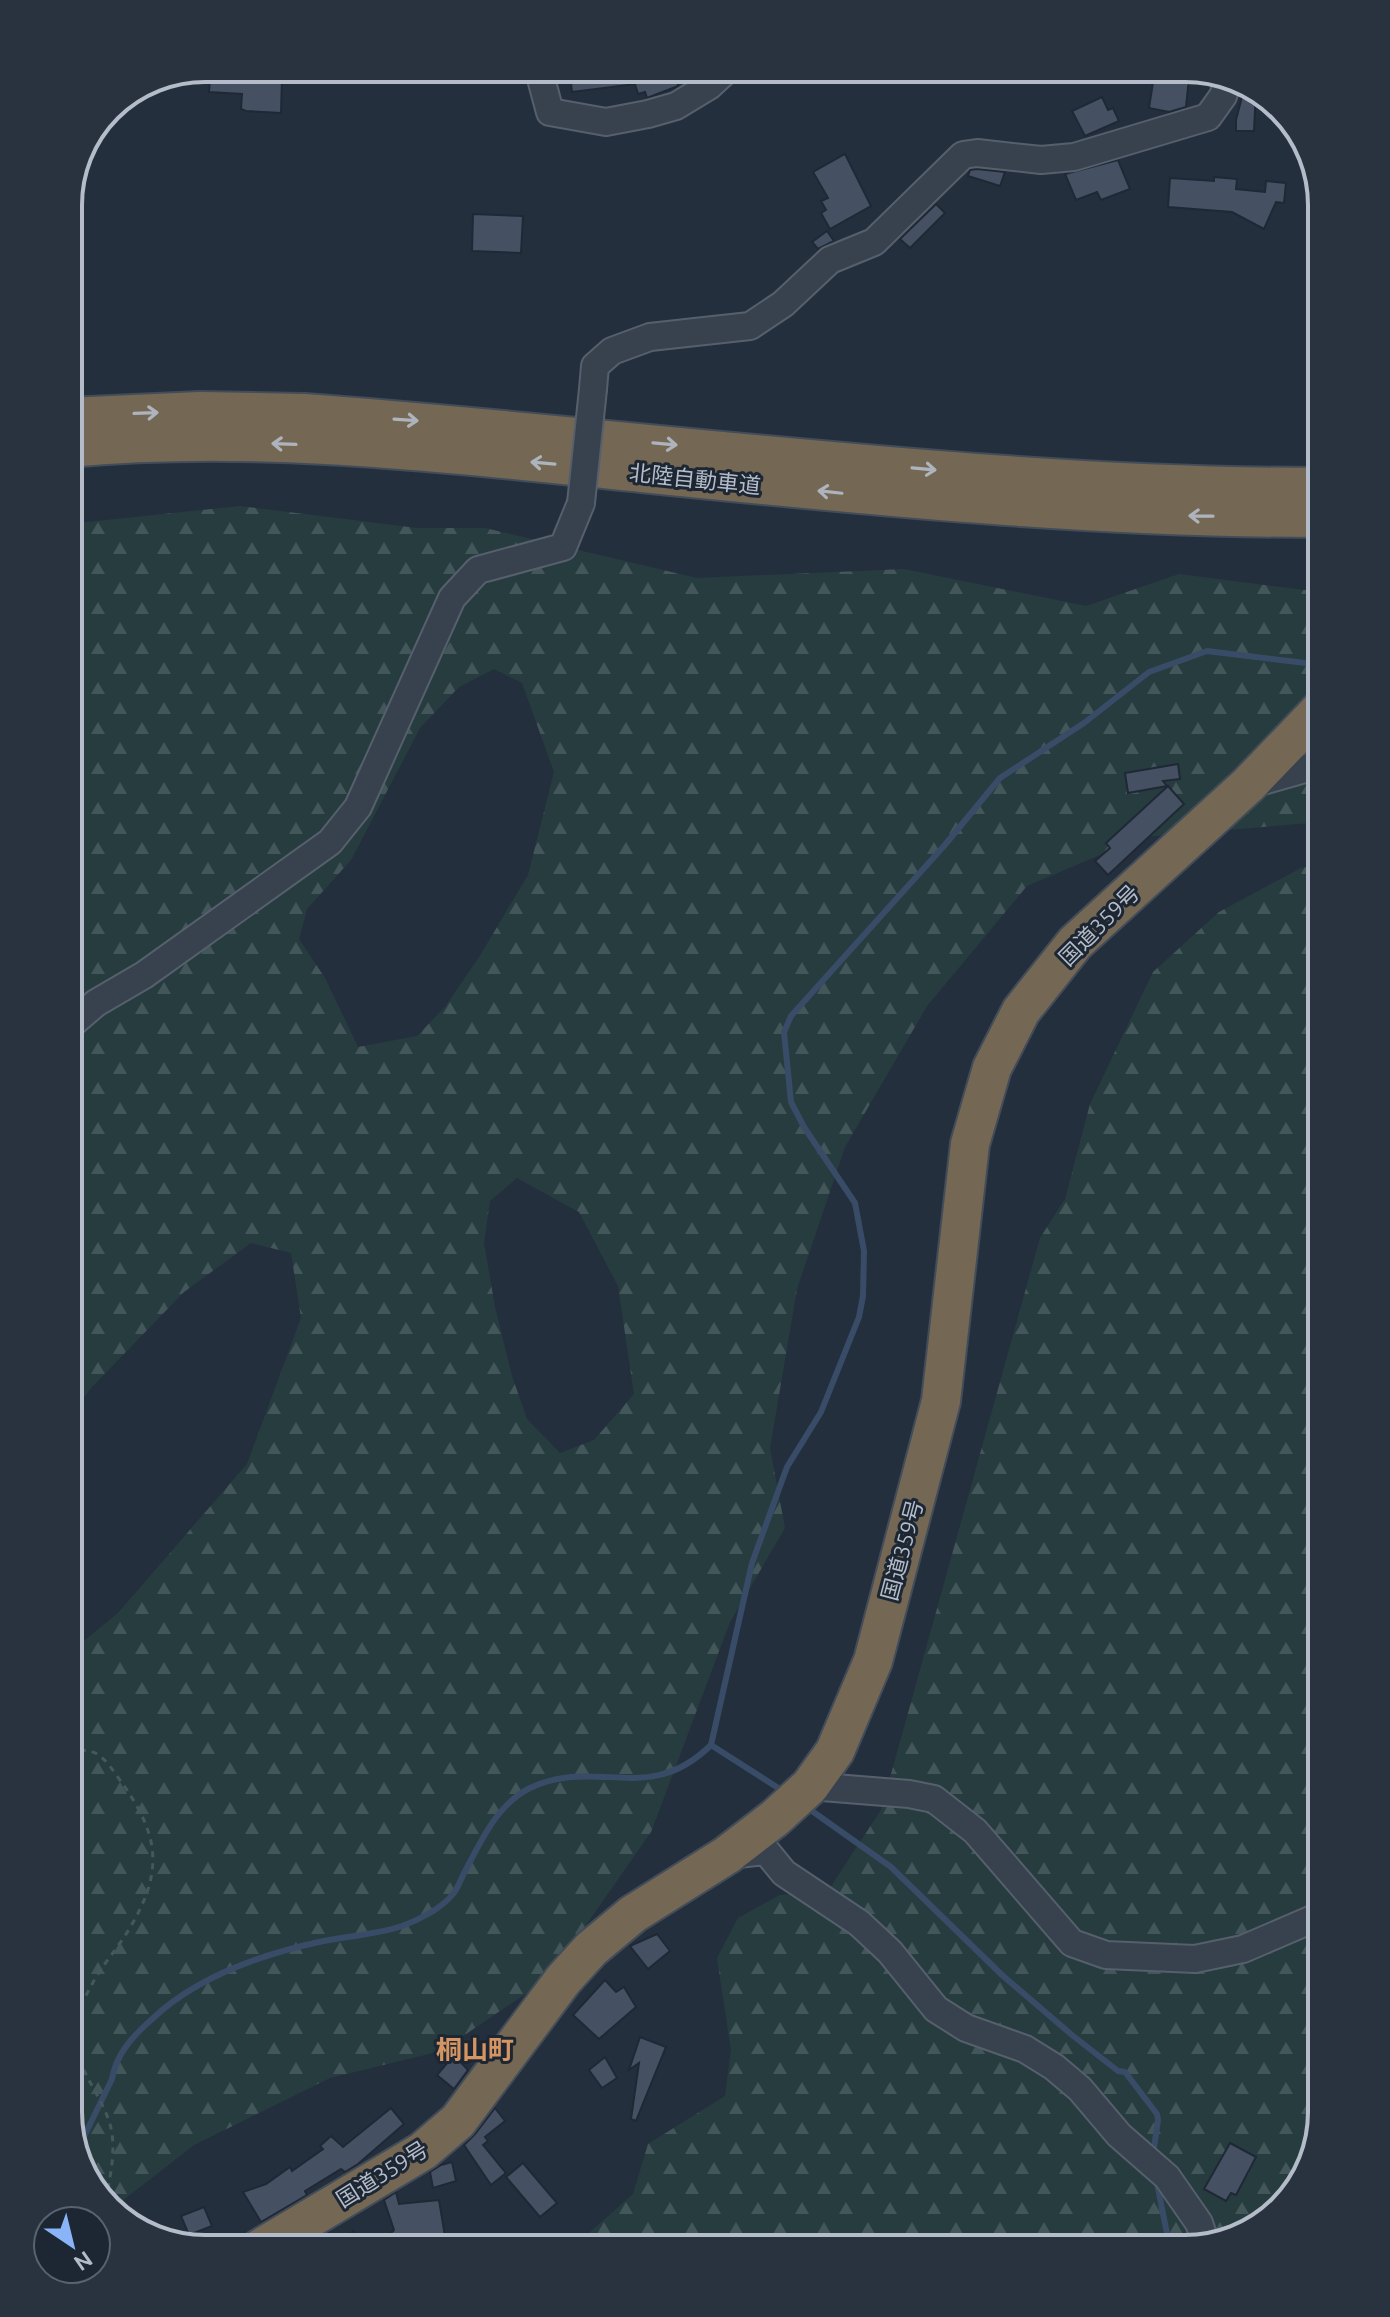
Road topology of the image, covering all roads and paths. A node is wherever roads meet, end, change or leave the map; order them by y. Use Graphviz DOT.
graph roads {
  1 [pos="542,82"];
  2 [pos="713,82"];
  3 [pos="1225,89"];
  4 [pos="82,416"];
  5 [pos="82,447"];
  6 [pos="1308,492"];
  7 [pos="1280,502"];
  8 [pos="1308,513"];
  9 [pos="1308,723"];
  10 [pos="1308,768"];
  11 [pos="1248,785"];
  12 [pos="82,1015"];
  13 [pos="82,1749"];
  14 [pos="810,1786"];
  15 [pos="727,1855"];
  16 [pos="1308,1921"];
  17 [pos="82,2003"];
  18 [pos="82,2065"];
  19 [pos="108,2188"];
  20 [pos="1203,2234"];
  21 [pos="282,2235"];
  1 -- 2 [label="street"];
  3 -- 12 [label="street, bridge"];
  4 -- 7 [label="highway, 北陸自動車道, one-way"];
  7 -- 5 [label="highway, 北陸自動車道, one-way"];
  6 -- 7 [label="highway, 北陸自動車道"];
  7 -- 8 [label="highway, 北陸自動車道"];
  9 -- 11 [label="highway, 国道359号"];
  10 -- 11 [label="street"];
  11 -- 14 [label="highway, 国道359号"];
  13 -- 17 [label="path"];
  14 -- 15 [label="highway, 国道359号"];
  14 -- 16 [label="street"];
  15 -- 20 [label="street"];
  15 -- 21 [label="highway, 国道359号"];
  18 -- 19 [label="path"];
}
